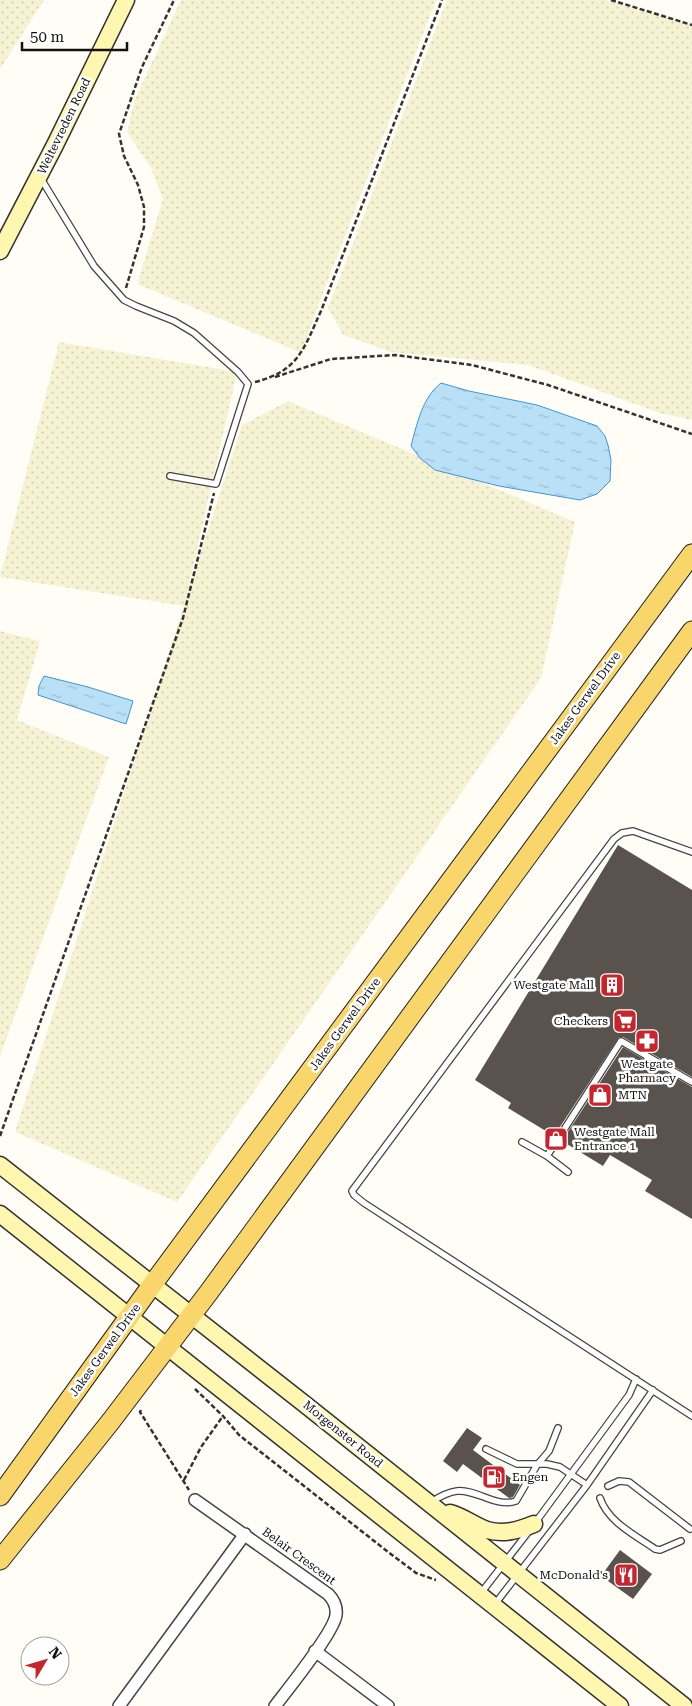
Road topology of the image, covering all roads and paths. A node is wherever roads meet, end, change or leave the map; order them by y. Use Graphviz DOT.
graph roads {
  1 [pos="126,0"];
  2 [pos="174,0"];
  3 [pos="442,0"];
  4 [pos="611,0"];
  5 [pos="692,25"];
  6 [pos="39,176"];
  7 [pos="0,251"];
  8 [pos="124,300"];
  9 [pos="270,378"];
  10 [pos="248,384"];
  11 [pos="692,434"];
  12 [pos="170,476"];
  13 [pos="216,484"];
  14 [pos="692,554"];
  15 [pos="692,631"];
  16 [pos="692,852"];
  17 [pos="692,1082"];
  18 [pos="0,1136"];
  19 [pos="522,1142"];
  20 [pos="547,1156"];
  21 [pos="0,1165"];
  22 [pos="568,1172"];
  23 [pos="0,1214"];
  24 [pos="152,1284"];
  25 [pos="130,1316"];
  26 [pos="191,1316"];
  27 [pos="168,1346"];
  28 [pos="636,1379"];
  29 [pos="653,1390"];
  30 [pos="140,1412"];
  31 [pos="692,1416"];
  32 [pos="558,1428"];
  33 [pos="486,1449"];
  34 [pos="538,1465"];
  35 [pos="571,1474"];
  36 [pos="184,1480"];
  37 [pos="587,1485"];
  38 [pos="608,1486"];
  39 [pos="0,1496"];
  40 [pos="600,1498"];
  41 [pos="195,1500"];
  42 [pos="433,1506"];
  43 [pos="534,1524"];
  44 [pos="690,1529"];
  45 [pos="245,1534"];
  46 [pos="681,1541"];
  47 [pos="0,1560"];
  48 [pos="505,1562"];
  49 [pos="519,1574"];
  50 [pos="443,1585"];
  51 [pos="480,1594"];
  52 [pos="494,1605"];
  53 [pos="315,1651"];
  54 [pos="119,1706"];
  55 [pos="275,1706"];
  56 [pos="388,1706"];
  57 [pos="620,1706"];
  58 [pos="684,1706"];
  1 -- 6 [label="main road, Weltevreden Road"];
  2 -- 8 [label="path"];
  3 -- 9 [label="path"];
  4 -- 5 [label="path"];
  6 -- 7 [label="main road, Weltevreden Road"];
  6 -- 8 [label="lane"];
  8 -- 10 [label="lane"];
  9 -- 10 [label="path"];
  9 -- 11 [label="path"];
  10 -- 13 [label="lane"];
  12 -- 13 [label="lane"];
  13 -- 18 [label="path"];
  14 -- 24 [label="main road, Jakes Gerwel Drive"];
  15 -- 26 [label="main road"];
  16 -- 28 [label="lane"];
  17 -- 20 [label="lane"];
  19 -- 20 [label="lane"];
  20 -- 22 [label="lane"];
  21 -- 24 [label="main road, Morgenster Road"];
  23 -- 25 [label="main road"];
  24 -- 25 [label="main road, Jakes Gerwel Drive"];
  24 -- 26 [label="main road, Morgenster Road"];
  25 -- 27 [label="main road"];
  25 -- 39 [label="main road, Jakes Gerwel Drive"];
  26 -- 27 [label="main road"];
  26 -- 42 [label="main road, Morgenster Road"];
  27 -- 47 [label="main road"];
  27 -- 51 [label="main road"];
  28 -- 29 [label="lane"];
  28 -- 35 [label="lane"];
  29 -- 31 [label="lane"];
  29 -- 37 [label="lane"];
  30 -- 36 [label="path"];
  32 -- 34 [label="lane"];
  33 -- 34 [label="lane"];
  34 -- 35 [label="lane"];
  34 -- 42 [label="lane"];
  35 -- 37 [label="lane"];
  35 -- 43 [label="lane"];
  36 -- 41 [label="path"];
  36 -- 50 [label="path"];
  37 -- 49 [label="lane"];
  38 -- 44 [label="lane"];
  40 -- 46 [label="lane"];
  41 -- 45 [label="street"];
  42 -- 43 [label="main road"];
  42 -- 48 [label="main road, Morgenster Road"];
  43 -- 48 [label="lane"];
  45 -- 53 [label="street, Belair Crescent"];
  45 -- 54 [label="street, Belair Crescent"];
  48 -- 49 [label="main road, Morgenster Road"];
  48 -- 51 [label="lane"];
  49 -- 52 [label="lane"];
  49 -- 58 [label="main road, Morgenster Road"];
  51 -- 52 [label="main road"];
  52 -- 57 [label="main road"];
  53 -- 55 [label="street, Belair Crescent"];
  53 -- 56 [label="street"];
}
